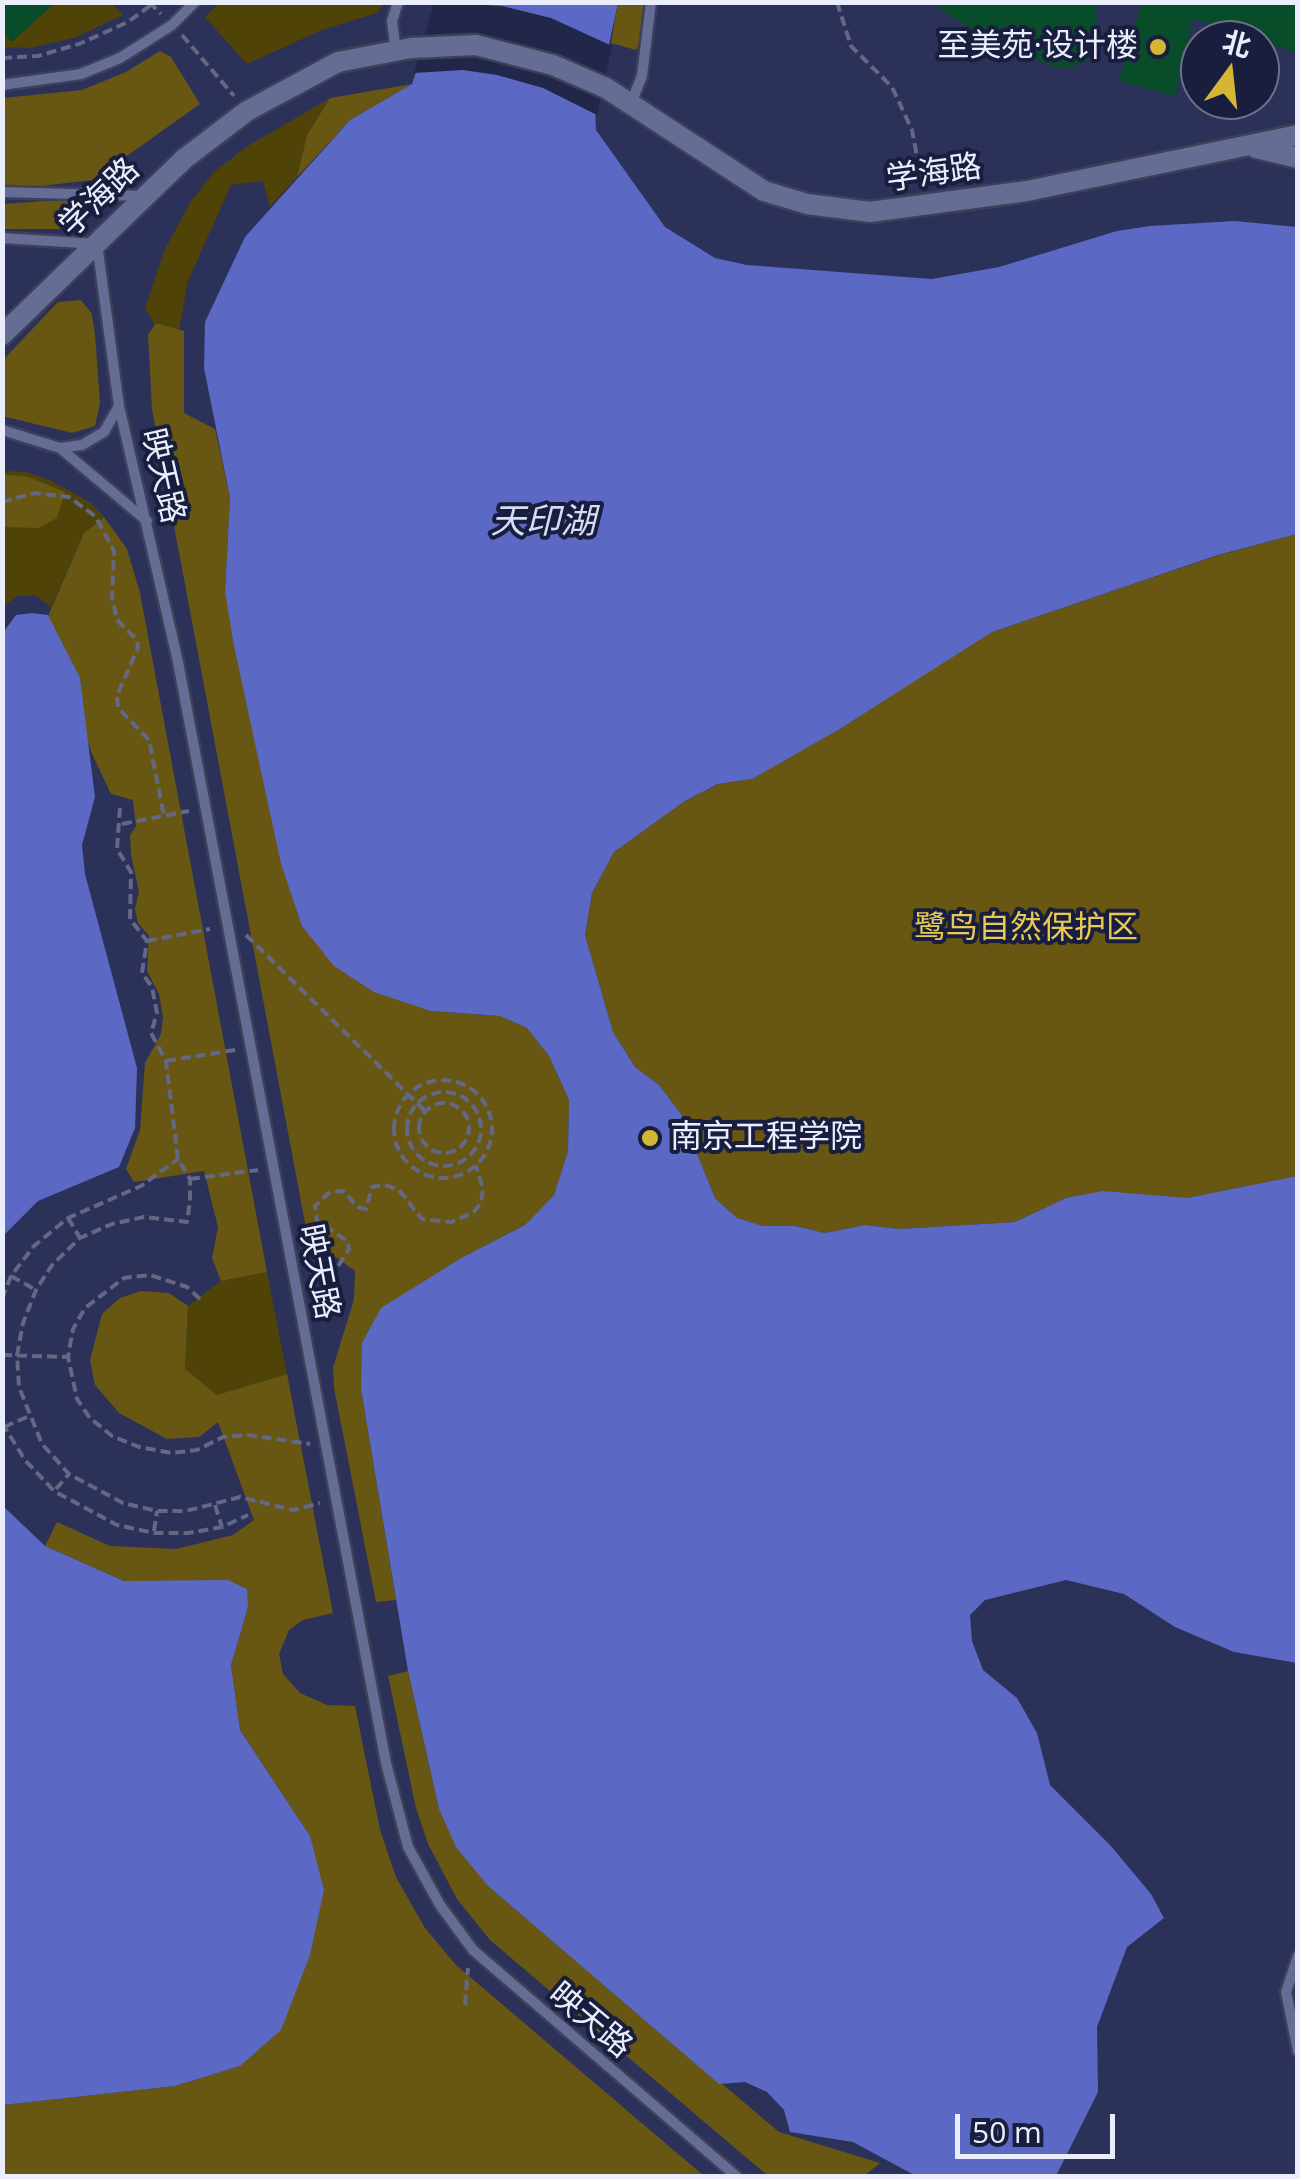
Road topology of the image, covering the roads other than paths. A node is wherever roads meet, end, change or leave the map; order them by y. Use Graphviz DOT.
graph roads {
  1 [pos="195,2"];
  2 [pos="398,2"];
  3 [pos="651,2"];
  4 [pos="403,49"];
  5 [pos="2,85"];
  6 [pos="631,103"];
  7 [pos="1298,134"];
  8 [pos="1249,146"];
  9 [pos="1298,158"];
  10 [pos="2,192"];
  11 [pos="144,196"];
  12 [pos="2,238"];
  13 [pos="97,244"];
  14 [pos="2,336"];
  15 [pos="120,406"];
  16 [pos="2,430"];
  17 [pos="60,448"];
  18 [pos="148,521"];
  19 [pos="1298,1956"];
  20 [pos="1298,2051"];
  21 [pos="736,2176"];
  1 -- 5 [label="lane"];
  2 -- 4 [label="lane"];
  3 -- 6 [label="lane"];
  4 -- 6 [label="street, 学海路"];
  4 -- 11 [label="street, 学海路"];
  6 -- 8 [label="street, 学海路"];
  7 -- 8 [label="street, 学海路"];
  8 -- 9 [label="street"];
  10 -- 11 [label="lane"];
  11 -- 13 [label="street, 学海路"];
  12 -- 13 [label="lane"];
  13 -- 14 [label="street, 学海路"];
  13 -- 15 [label="lane, 映天路"];
  15 -- 17 [label="lane"];
  15 -- 18 [label="lane, 映天路"];
  16 -- 17 [label="lane"];
  17 -- 18 [label="lane"];
  18 -- 21 [label="lane, 映天路"];
  19 -- 20 [label="lane"];
}
